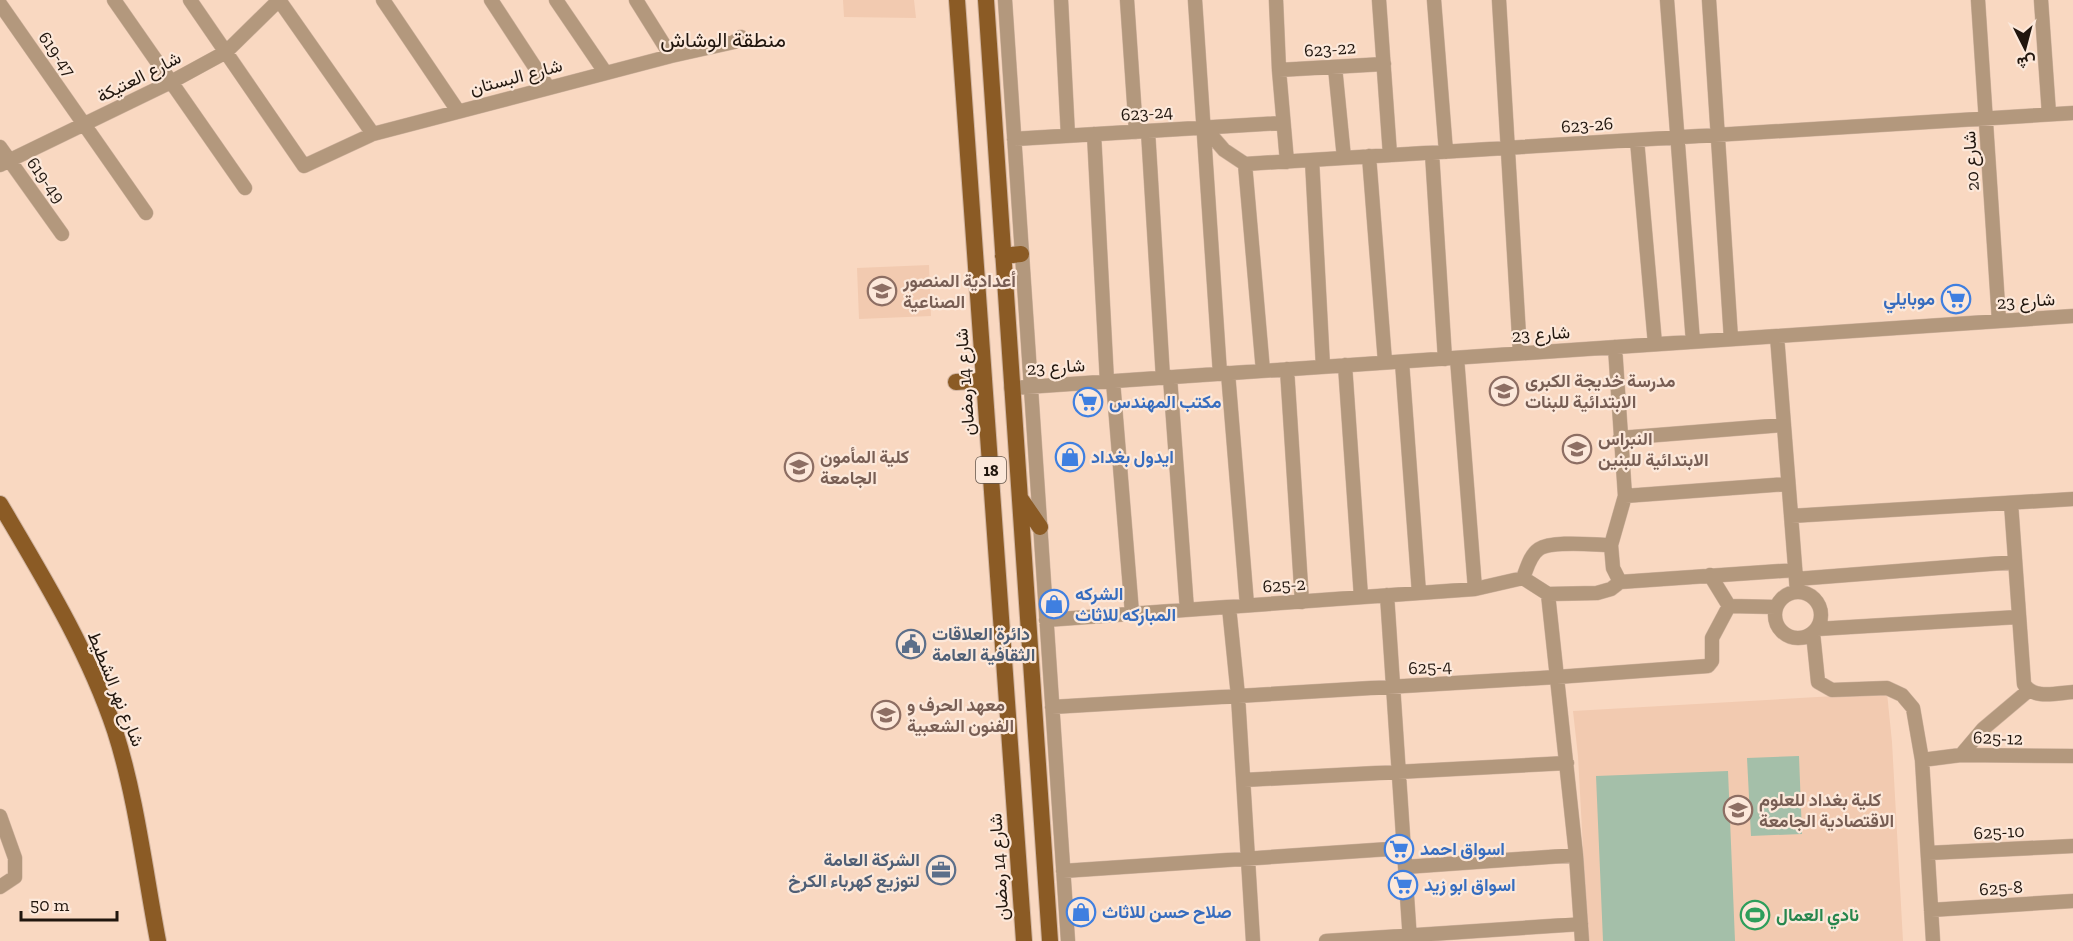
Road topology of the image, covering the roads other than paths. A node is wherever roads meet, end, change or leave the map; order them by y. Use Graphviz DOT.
graph roads {
  1 [pos="114,0"];
  2 [pos="190,0"];
  3 [pos="279,0"];
  4 [pos="383,0"];
  5 [pos="491,0"];
  6 [pos="556,0"];
  7 [pos="636,0"];
  8 [pos="957,0"];
  9 [pos="986,0"];
  10 [pos="1005,0"];
  11 [pos="1061,0"];
  12 [pos="1127,0"];
  13 [pos="1195,0"];
  14 [pos="1276,0"];
  15 [pos="1378,0"];
  16 [pos="1434,0"];
  17 [pos="1499,0"];
  18 [pos="1667,0"];
  19 [pos="1709,0"];
  20 [pos="1978,0"];
  21 [pos="2041,0"];
  22 [pos="0,4"];
  23 [pos="741,37"];
  24 [pos="226,52"];
  25 [pos="671,56"];
  26 [pos="1383,64"];
  27 [pos="1335,67"];
  28 [pos="1279,70"];
  29 [pos="605,72"];
  30 [pos="171,82"];
  31 [pos="548,87"];
  32 [pos="458,111"];
  33 [pos="2073,113"];
  34 [pos="2049,114"];
  35 [pos="1986,118"];
  36 [pos="1282,123"];
  37 [pos="84,124"];
  38 [pos="1205,128"];
  39 [pos="1142,132"];
  40 [pos="373,134"];
  41 [pos="1094,134"];
  42 [pos="1719,135"];
  43 [pos="1068,136"];
  44 [pos="1677,137"];
  45 [pos="1014,139"];
  46 [pos="1637,140"];
  47 [pos="0,147"];
  48 [pos="1506,148"];
  49 [pos="1439,152"];
  50 [pos="1390,155"];
  51 [pos="1369,156"];
  52 [pos="1344,158"];
  53 [pos="1312,160"];
  54 [pos="5,162"];
  55 [pos="1287,162"];
  56 [pos="1245,164"];
  57 [pos="245,188"];
  58 [pos="146,213"];
  59 [pos="62,234"];
  60 [pos="1021,254"];
  61 [pos="1003,256"];
  62 [pos="2073,315"];
  63 [pos="1999,321"];
  64 [pos="1777,336"];
  65 [pos="1731,339"];
  66 [pos="1693,342"];
  67 [pos="1655,344"];
  68 [pos="1615,347"];
  69 [pos="1520,353"];
  70 [pos="1451,358"];
  71 [pos="1402,362"];
  72 [pos="1385,363"];
  73 [pos="1346,365"];
  74 [pos="1323,367"];
  75 [pos="1287,369"];
  76 [pos="1263,371"];
  77 [pos="1224,374"];
  78 [pos="1166,378"];
  79 [pos="984,380"];
  80 [pos="1110,381"];
  81 [pos="956,382"];
  82 [pos="1030,387"];
  83 [pos="1011,388"];
  84 [pos="1784,425"];
  85 [pos="1620,438"];
  86 [pos="1788,484"];
  87 [pos="1019,495"];
  88 [pos="1625,496"];
  89 [pos="2073,499"];
  90 [pos="2011,503"];
  91 [pos="0,504"];
  92 [pos="1791,516"];
  93 [pos="1040,527"];
  94 [pos="1611,545"];
  95 [pos="2015,562"];
  96 [pos="1710,575"];
  97 [pos="1523,578"];
  98 [pos="1796,581"];
  99 [pos="1620,582"];
  100 [pos="1475,589"];
  101 [pos="1419,593"];
  102 [pos="1548,594"];
  103 [pos="1387,596"];
  104 [pos="1361,597"];
  105 [pos="1302,602"];
  106 [pos="1246,606"];
  107 [pos="1729,606"];
  108 [pos="1229,607"];
  109 [pos="1776,607"];
  110 [pos="1187,610"];
  111 [pos="1132,614"];
  112 [pos="2018,617"];
  113 [pos="1046,620"];
  114 [pos="1815,631"];
  115 [pos="1557,677"];
  116 [pos="1393,687"];
  117 [pos="2028,691"];
  118 [pos="2073,692"];
  119 [pos="1238,696"];
  120 [pos="1052,707"];
  121 [pos="1961,755"];
  122 [pos="2073,756"];
  123 [pos="1922,760"];
  124 [pos="1567,763"];
  125 [pos="1398,772"];
  126 [pos="1244,780"];
  127 [pos="0,816"];
  128 [pos="2073,846"];
  129 [pos="1404,848"];
  130 [pos="1928,853"];
  131 [pos="1576,855"];
  132 [pos="1249,860"];
  133 [pos="1405,867"];
  134 [pos="1063,871"];
  135 [pos="0,887"];
  136 [pos="2073,901"];
  137 [pos="1931,910"];
  138 [pos="1581,924"];
  139 [pos="1410,938"];
  140 [pos="158,941"];
  141 [pos="1024,941"];
  142 [pos="1050,941"];
  143 [pos="1068,941"];
  144 [pos="1253,941"];
  145 [pos="1326,941"];
  146 [pos="1582,941"];
  147 [pos="1933,941"];
  1 -- 30 [label="street"];
  2 -- 24 [label="street"];
  3 -- 24 [label="street, شارع العتيکة"];
  3 -- 40 [label="street"];
  4 -- 32 [label="street"];
  5 -- 31 [label="street"];
  6 -- 29 [label="street"];
  7 -- 25 [label="street"];
  8 -- 79 [label="main road, شارع 14 رمضان / 18"];
  9 -- 61 [label="main road, 18"];
  10 -- 45 [label="street"];
  11 -- 43 [label="street"];
  12 -- 39 [label="street"];
  13 -- 38 [label="street"];
  14 -- 28 [label="street"];
  15 -- 26 [label="street"];
  16 -- 49 [label="street"];
  17 -- 48 [label="street"];
  18 -- 44 [label="street"];
  19 -- 42 [label="street"];
  20 -- 35 [label="street, شارع 20"];
  21 -- 34 [label="street"];
  22 -- 37 [label="street, 619-47"];
  23 -- 25 [label="street, شارع البستان"];
  24 -- 30 [label="street, شارع العتيکة"];
  24 -- 40 [label="street, شارع البستان"];
  25 -- 29 [label="street, شارع البستان"];
  26 -- 27 [label="street, 623-22"];
  26 -- 50 [label="street"];
  27 -- 28 [label="street, 623-22"];
  27 -- 52 [label="street"];
  28 -- 36 [label="street"];
  29 -- 31 [label="street, شارع البستان"];
  30 -- 37 [label="street, شارع العتيکة"];
  30 -- 57 [label="street"];
  31 -- 32 [label="street, شارع البستان"];
  32 -- 40 [label="street, شارع البستان"];
  33 -- 34 [label="street, 623-26"];
  34 -- 35 [label="street, 623-26"];
  35 -- 42 [label="street, 623-26"];
  35 -- 63 [label="street, شارع 20"];
  36 -- 38 [label="street, 623-24"];
  36 -- 55 [label="street"];
  37 -- 54 [label="street, شارع العتيکة"];
  37 -- 58 [label="street, 619-47"];
  38 -- 39 [label="street, 623-24"];
  38 -- 56 [label="street"];
  38 -- 77 [label="street"];
  39 -- 41 [label="street, 623-24"];
  39 -- 78 [label="street"];
  41 -- 43 [label="street, 623-24"];
  41 -- 80 [label="street"];
  42 -- 44 [label="street, 623-26"];
  42 -- 65 [label="street"];
  43 -- 45 [label="street, 623-24"];
  44 -- 46 [label="street, 623-26"];
  44 -- 66 [label="street"];
  45 -- 60 [label="street"];
  46 -- 48 [label="street, 623-26"];
  46 -- 67 [label="street"];
  47 -- 54 [label="street, 619-49"];
  48 -- 49 [label="street, 623-26"];
  48 -- 69 [label="street"];
  49 -- 50 [label="street, 623-26"];
  49 -- 70 [label="street"];
  50 -- 51 [label="street, 623-26"];
  51 -- 52 [label="street, 623-26"];
  51 -- 72 [label="street"];
  52 -- 53 [label="street, 623-26"];
  53 -- 55 [label="street, 623-26"];
  53 -- 74 [label="street"];
  54 -- 59 [label="street, 619-49"];
  55 -- 56 [label="street, 623-26"];
  56 -- 76 [label="street"];
  60 -- 61 [label="main road"];
  60 -- 82 [label="street"];
  61 -- 83 [label="main road, 18"];
  62 -- 63 [label="street, شارع 23"];
  63 -- 64 [label="street, شارع 23"];
  64 -- 65 [label="street, شارع 23"];
  64 -- 84 [label="street"];
  65 -- 66 [label="street, شارع 23"];
  66 -- 67 [label="street, شارع 23"];
  67 -- 68 [label="street, شارع 23"];
  68 -- 69 [label="street, شارع 23"];
  68 -- 85 [label="street"];
  69 -- 70 [label="street, شارع 23"];
  70 -- 71 [label="street, شارع 23"];
  70 -- 100 [label="street"];
  71 -- 72 [label="street, شارع 23"];
  71 -- 101 [label="street"];
  72 -- 73 [label="street, شارع 23"];
  73 -- 74 [label="street, شارع 23"];
  73 -- 104 [label="street"];
  74 -- 75 [label="street, شارع 23"];
  75 -- 76 [label="street, شارع 23"];
  75 -- 105 [label="street"];
  76 -- 77 [label="street, شارع 23"];
  77 -- 78 [label="street, شارع 23"];
  77 -- 106 [label="street"];
  78 -- 80 [label="street, شارع 23"];
  78 -- 110 [label="street"];
  79 -- 81 [label="main road"];
  79 -- 141 [label="main road, شارع 14 رمضان / 18"];
  80 -- 82 [label="street, شارع 23"];
  80 -- 111 [label="street"];
  82 -- 83 [label="street, شارع 23"];
  82 -- 93 [label="street"];
  83 -- 87 [label="main road, 18"];
  84 -- 85 [label="street"];
  84 -- 86 [label="street"];
  85 -- 88 [label="street"];
  86 -- 88 [label="street"];
  86 -- 92 [label="street"];
  87 -- 93 [label="main road"];
  87 -- 142 [label="main road, 18"];
  88 -- 94 [label="street"];
  89 -- 90 [label="street"];
  90 -- 92 [label="street"];
  90 -- 95 [label="street"];
  91 -- 140 [label="main road, شارع نهر الشطيط"];
  92 -- 98 [label="street"];
  93 -- 113 [label="street"];
  94 -- 97 [label="street"];
  94 -- 99 [label="street"];
  95 -- 98 [label="street"];
  95 -- 112 [label="street"];
  96 -- 98 [label="street"];
  96 -- 99 [label="street"];
  96 -- 107 [label="street"];
  97 -- 100 [label="street, 625-2"];
  97 -- 102 [label="street"];
  98 -- 109 [label="street"];
  98 -- 114 [label="street"];
  99 -- 102 [label="street"];
  100 -- 101 [label="street, 625-2"];
  101 -- 103 [label="street, 625-2"];
  102 -- 115 [label="street"];
  103 -- 104 [label="street, 625-2"];
  103 -- 116 [label="street"];
  104 -- 105 [label="street, 625-2"];
  105 -- 106 [label="street, 625-2"];
  106 -- 108 [label="street, 625-2"];
  107 -- 109 [label="street"];
  107 -- 115 [label="street, 625-4"];
  108 -- 110 [label="street, 625-2"];
  108 -- 119 [label="street"];
  109 -- 114 [label="street"];
  110 -- 111 [label="street, 625-2"];
  111 -- 113 [label="street, 625-2"];
  112 -- 114 [label="street"];
  112 -- 117 [label="street"];
  113 -- 120 [label="street"];
  114 -- 123 [label="street"];
  115 -- 116 [label="street, 625-4"];
  115 -- 124 [label="street"];
  116 -- 119 [label="street, 625-4"];
  116 -- 125 [label="street"];
  117 -- 118 [label="street"];
  117 -- 121 [label="street"];
  119 -- 120 [label="street, 625-4"];
  119 -- 126 [label="street"];
  120 -- 134 [label="street"];
  121 -- 122 [label="street, 625-12"];
  121 -- 123 [label="street, 625-12"];
  123 -- 130 [label="street"];
  124 -- 125 [label="street"];
  124 -- 131 [label="street"];
  125 -- 126 [label="street"];
  125 -- 129 [label="street"];
  126 -- 132 [label="street"];
  127 -- 135 [label="street"];
  128 -- 130 [label="street, 625-10"];
  129 -- 132 [label="street"];
  129 -- 133 [label="street"];
  130 -- 137 [label="street"];
  131 -- 133 [label="street"];
  131 -- 138 [label="street"];
  132 -- 134 [label="street"];
  132 -- 144 [label="street"];
  133 -- 139 [label="street"];
  134 -- 143 [label="street"];
  136 -- 137 [label="street, 625-8"];
  137 -- 147 [label="street"];
  138 -- 139 [label="street"];
  138 -- 146 [label="street"];
  139 -- 145 [label="street"];
}
